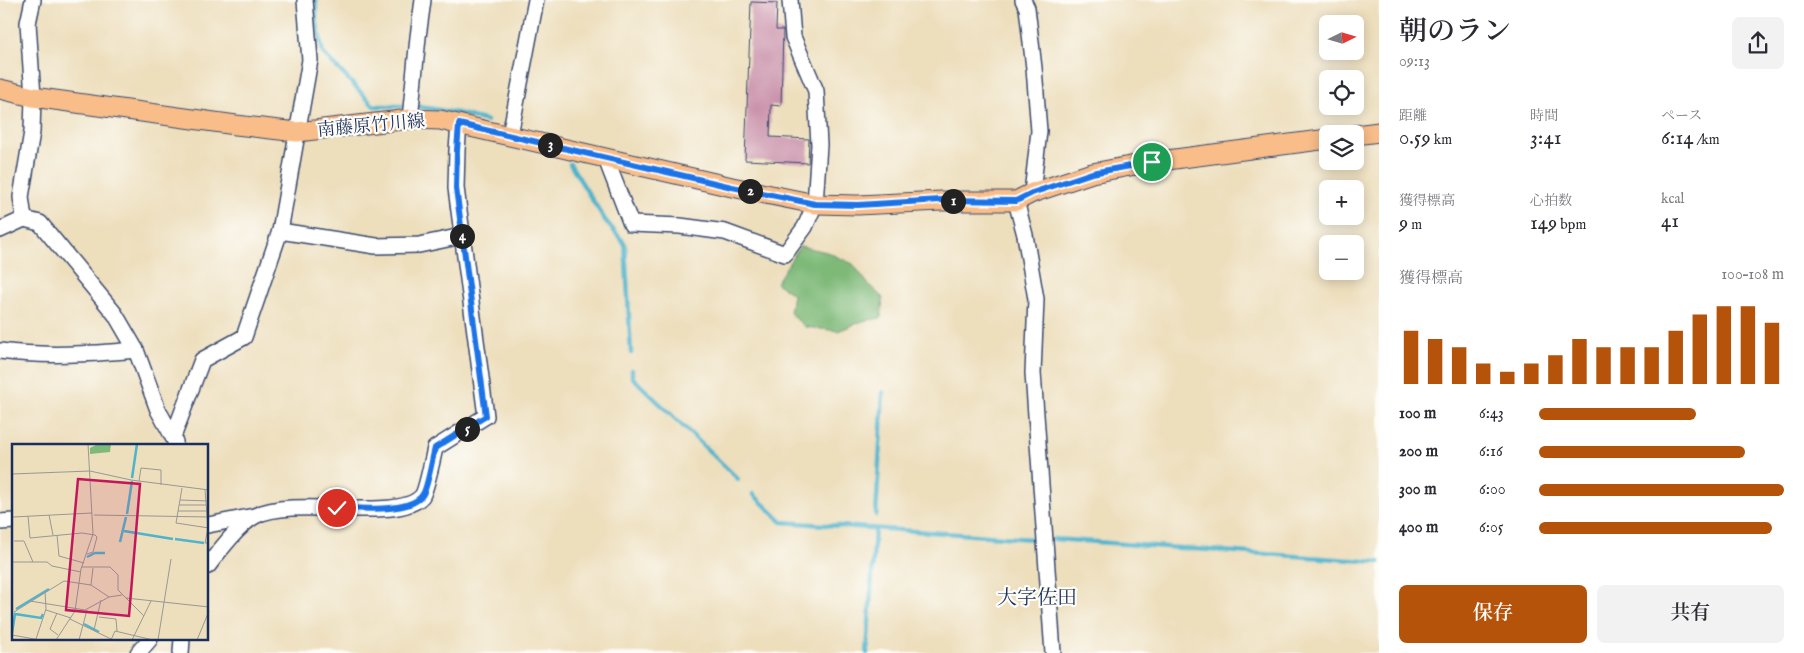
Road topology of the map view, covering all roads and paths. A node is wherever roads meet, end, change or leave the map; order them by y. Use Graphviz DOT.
graph roads {
  1 [pos="33,0"];
  2 [pos="305,0"];
  3 [pos="423,0"];
  4 [pos="536,0"];
  5 [pos="790,0"];
  6 [pos="1023,0"];
  7 [pos="0,89"];
  8 [pos="34,97"];
  9 [pos="410,119"];
  10 [pos="459,124"];
  11 [pos="297,132"];
  12 [pos="1379,132"];
  13 [pos="1364,134"];
  14 [pos="510,135"];
  15 [pos="1319,140"];
  16 [pos="606,159"];
  17 [pos="1024,197"];
  18 [pos="815,204"];
  19 [pos="24,219"];
  20 [pos="0,230"];
  21 [pos="280,231"];
  22 [pos="462,236"];
  23 [pos="136,350"];
  24 [pos="0,351"];
  25 [pos="175,441"];
  26 [pos="254,516"];
  27 [pos="209,525"];
  28 [pos="209,563"];
  29 [pos="149,640"];
  30 [pos="182,640"];
  31 [pos="138,653"];
  32 [pos="181,653"];
  33 [pos="1053,653"];
  1 -- 8 [label="street"];
  2 -- 11 [label="street"];
  3 -- 9 [label="street"];
  4 -- 14 [label="street"];
  5 -- 18 [label="street"];
  6 -- 17 [label="street"];
  7 -- 8 [label="main road, 南藤原竹川線"];
  8 -- 11 [label="main road, 南藤原竹川線"];
  8 -- 19 [label="street"];
  9 -- 10 [label="main road, 南藤原竹川線"];
  9 -- 11 [label="main road, 南藤原竹川線"];
  10 -- 14 [label="main road, 南藤原竹川線"];
  10 -- 22 [label="street"];
  11 -- 21 [label="street"];
  12 -- 13 [label="main road"];
  14 -- 16 [label="main road, 南藤原竹川線"];
  15 -- 17 [label="main road, 南藤原竹川線"];
  16 -- 18 [label="main road, 南藤原竹川線"];
  16 -- 18 [label="street"];
  17 -- 18 [label="main road, 南藤原竹川線"];
  17 -- 33 [label="street"];
  19 -- 20 [label="street"];
  19 -- 23 [label="street"];
  21 -- 22 [label="street"];
  21 -- 25 [label="street"];
  22 -- 26 [label="street"];
  23 -- 24 [label="street"];
  23 -- 25 [label="street"];
  26 -- 27 [label="street"];
  26 -- 28 [label="street"];
  29 -- 31 [label="street"];
  30 -- 32 [label="street"];
}
